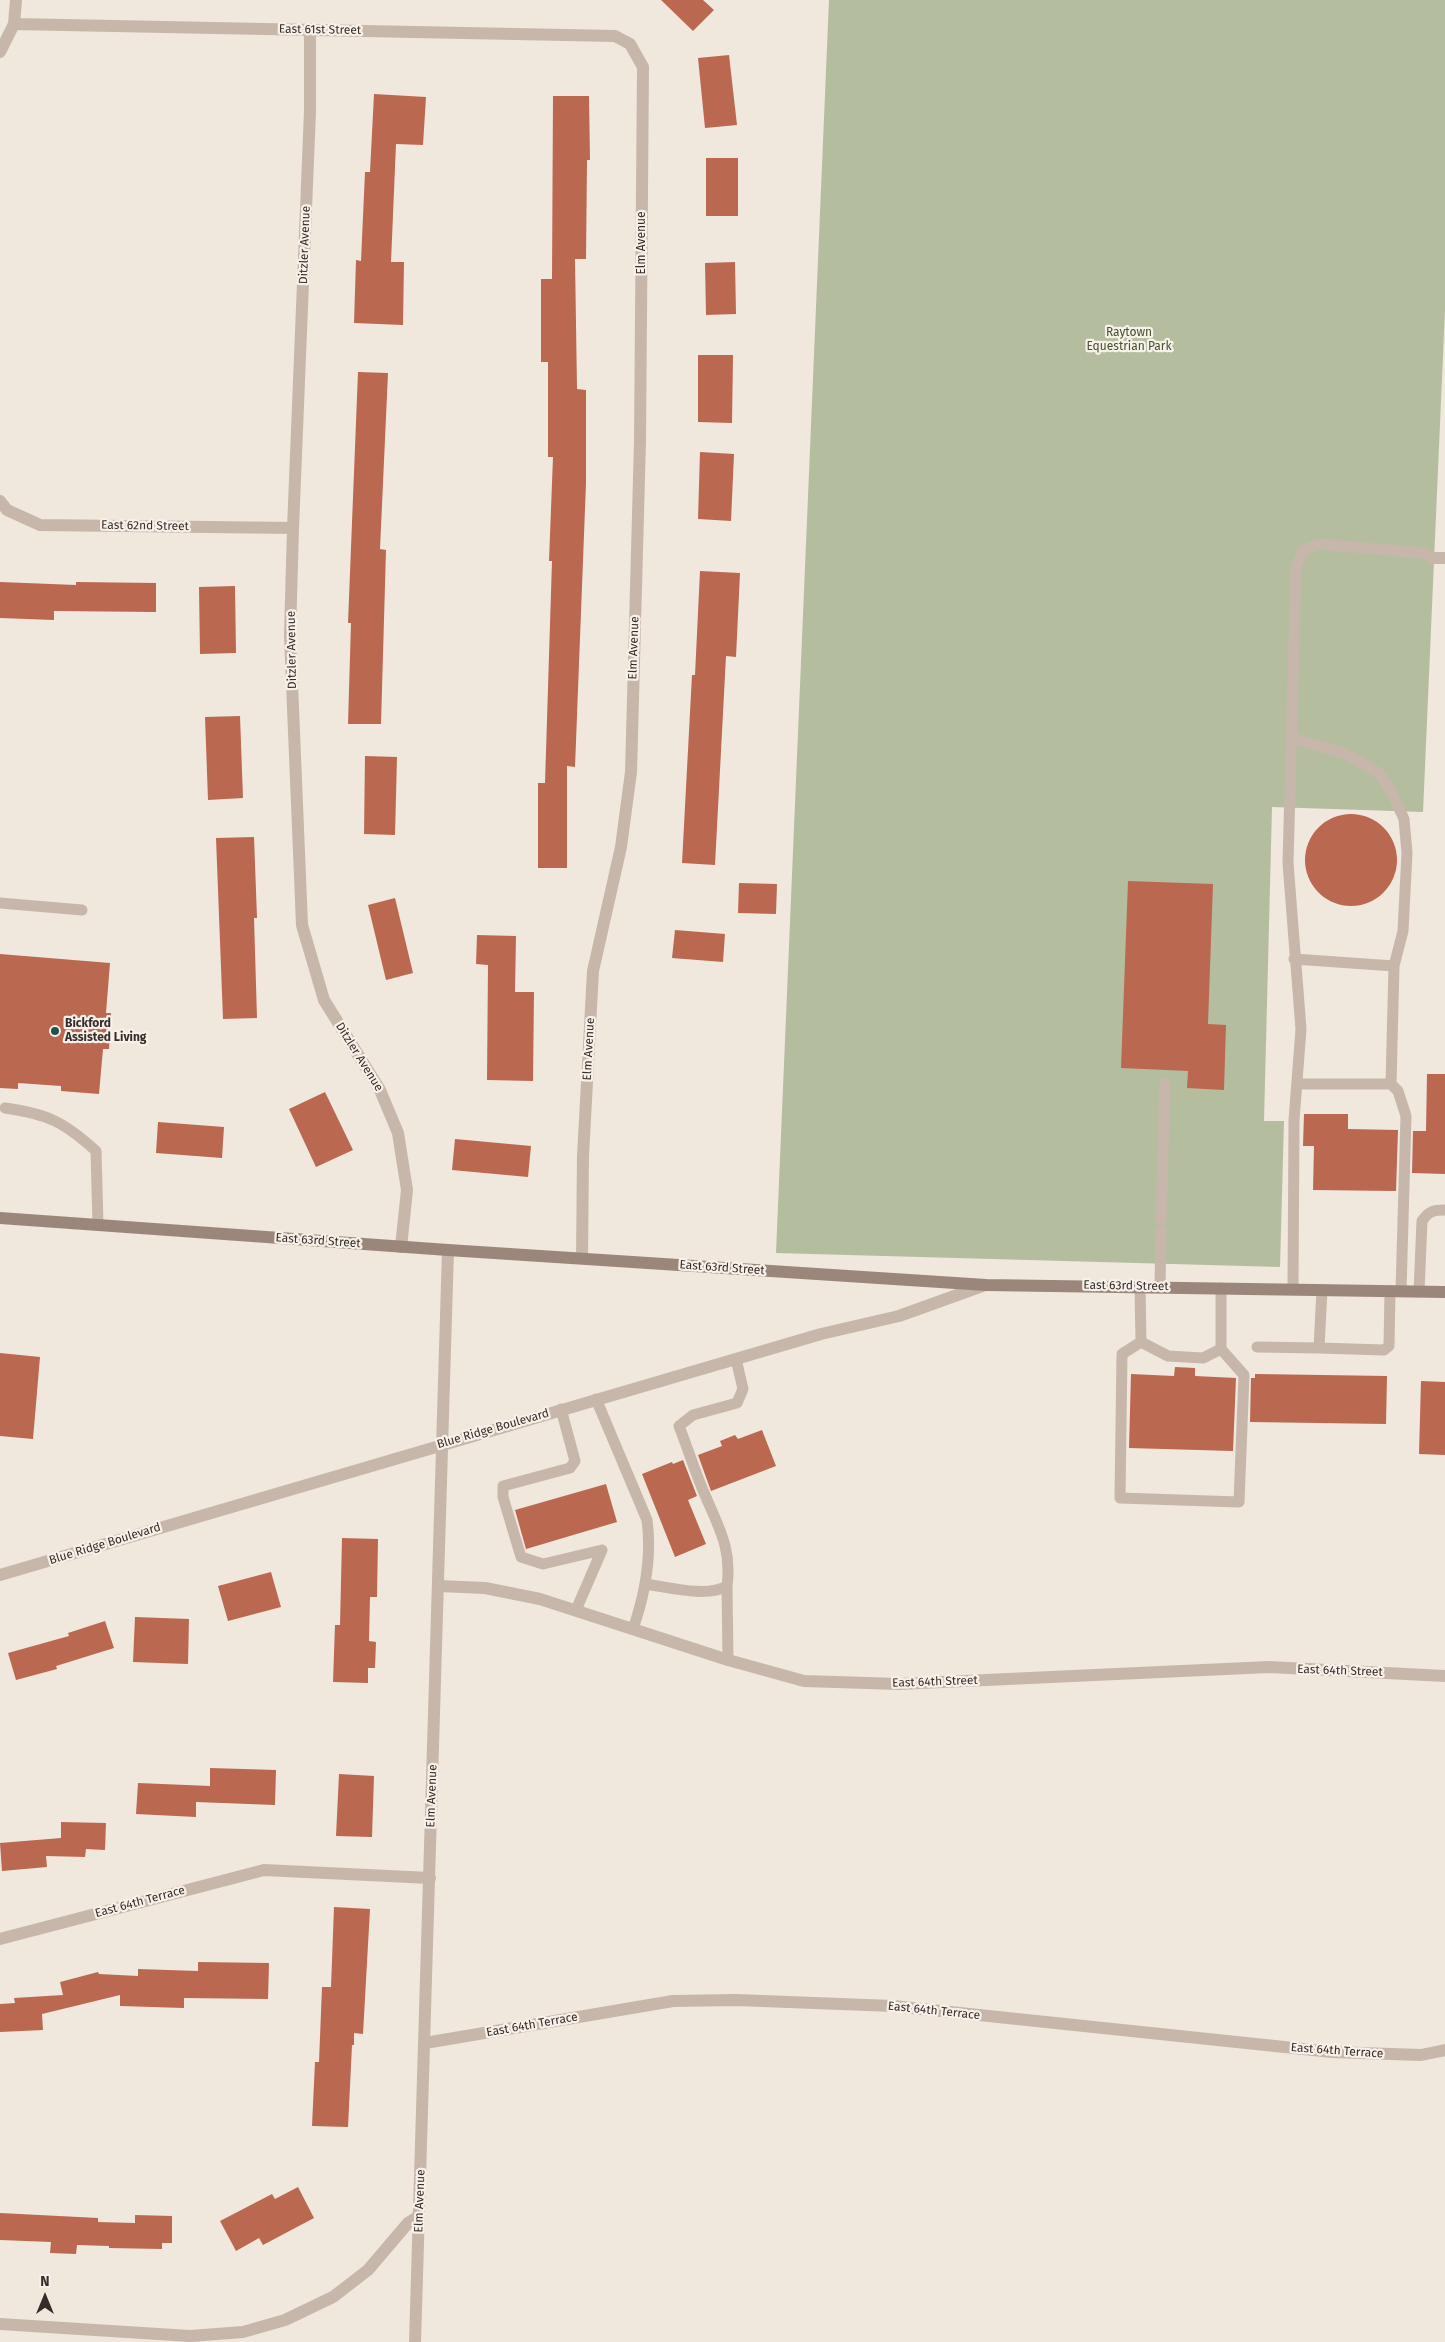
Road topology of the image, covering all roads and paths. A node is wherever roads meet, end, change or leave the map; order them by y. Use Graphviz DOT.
graph roads {
  1 [pos="16,0"];
  2 [pos="14,24"];
  3 [pos="310,29"];
  4 [pos="624,41"];
  5 [pos="0,52"];
  6 [pos="2,503"];
  7 [pos="292,528"];
  8 [pos="1440,558"];
  9 [pos="1291,738"];
  10 [pos="0,904"];
  11 [pos="82,910"];
  12 [pos="1294,959"];
  13 [pos="1394,966"];
  14 [pos="1165,1083"];
  15 [pos="1297,1084"];
  16 [pos="1391,1084"];
  17 [pos="5,1108"];
  18 [pos="1445,1210"];
  19 [pos="0,1218"];
  20 [pos="98,1225"];
  21 [pos="401,1247"];
  22 [pos="448,1250"];
  23 [pos="582,1258"];
  24 [pos="986,1284"];
  25 [pos="1140,1286"];
  26 [pos="1160,1286"];
  27 [pos="1221,1288"];
  28 [pos="1294,1289"];
  29 [pos="1322,1290"];
  30 [pos="1396,1291"];
  31 [pos="1419,1292"];
  32 [pos="1445,1292"];
  33 [pos="1141,1342"];
  34 [pos="1257,1347"];
  35 [pos="1221,1348"];
  36 [pos="1319,1348"];
  37 [pos="736,1359"];
  38 [pos="596,1399"];
  39 [pos="561,1409"];
  40 [pos="444,1443"];
  41 [pos="0,1575"];
  42 [pos="645,1584"];
  43 [pos="439,1586"];
  44 [pos="727,1586"];
  45 [pos="576,1610"];
  46 [pos="633,1629"];
  47 [pos="728,1660"];
  48 [pos="1445,1676"];
  49 [pos="430,1878"];
  50 [pos="0,1939"];
  51 [pos="425,2043"];
  52 [pos="1445,2050"];
  53 [pos="419,2216"];
  54 [pos="0,2324"];
  55 [pos="415,2342"];
  1 -- 2 [label="street"];
  2 -- 3 [label="street, East 61st Street"];
  2 -- 5 [label="street"];
  3 -- 4 [label="street, East 61st Street"];
  3 -- 7 [label="street, Ditzler Avenue"];
  4 -- 23 [label="street, Elm Avenue"];
  6 -- 7 [label="street, East 62nd Street"];
  7 -- 21 [label="street, Ditzler Avenue"];
  8 -- 9 [label="lane"];
  9 -- 12 [label="lane"];
  9 -- 13 [label="lane"];
  10 -- 11 [label="lane"];
  12 -- 13 [label="lane"];
  12 -- 15 [label="lane"];
  13 -- 16 [label="lane"];
  14 -- 26 [label="lane"];
  15 -- 16 [label="lane"];
  15 -- 28 [label="lane"];
  16 -- 30 [label="lane"];
  17 -- 20 [label="lane"];
  18 -- 31 [label="lane"];
  19 -- 20 [label="main road, East 63rd Street"];
  20 -- 21 [label="main road, East 63rd Street"];
  21 -- 22 [label="main road, East 63rd Street"];
  22 -- 23 [label="main road, East 63rd Street"];
  22 -- 40 [label="street, Elm Avenue"];
  23 -- 24 [label="main road, East 63rd Street"];
  24 -- 25 [label="main road, East 63rd Street"];
  24 -- 37 [label="street, Blue Ridge Boulevard"];
  25 -- 26 [label="main road, East 63rd Street"];
  25 -- 33 [label="lane"];
  26 -- 27 [label="main road, East 63rd Street"];
  27 -- 28 [label="main road, East 63rd Street"];
  27 -- 35 [label="lane"];
  28 -- 29 [label="main road, East 63rd Street"];
  29 -- 30 [label="main road, East 63rd Street"];
  29 -- 36 [label="lane"];
  30 -- 31 [label="main road, East 63rd Street"];
  30 -- 36 [label="lane"];
  31 -- 32 [label="main road, East 63rd Street"];
  33 -- 35 [label="lane"];
  33 -- 35 [label="lane"];
  34 -- 36 [label="lane"];
  37 -- 38 [label="street, Blue Ridge Boulevard"];
  37 -- 44 [label="lane"];
  38 -- 39 [label="street, Blue Ridge Boulevard"];
  38 -- 42 [label="lane"];
  39 -- 40 [label="street, Blue Ridge Boulevard"];
  39 -- 45 [label="lane"];
  40 -- 41 [label="street, Blue Ridge Boulevard"];
  40 -- 43 [label="street, Elm Avenue"];
  42 -- 44 [label="lane"];
  42 -- 46 [label="lane"];
  43 -- 45 [label="street, East 64th Street"];
  43 -- 49 [label="street, Elm Avenue"];
  44 -- 47 [label="lane"];
  45 -- 46 [label="street, East 64th Street"];
  46 -- 47 [label="street, East 64th Street"];
  47 -- 48 [label="street, East 64th Street"];
  49 -- 50 [label="street, East 64th Terrace"];
  49 -- 51 [label="street, Elm Avenue"];
  51 -- 52 [label="street, East 64th Terrace"];
  51 -- 53 [label="street, Elm Avenue"];
  53 -- 54 [label="street"];
  53 -- 55 [label="street, Elm Avenue"];
}
